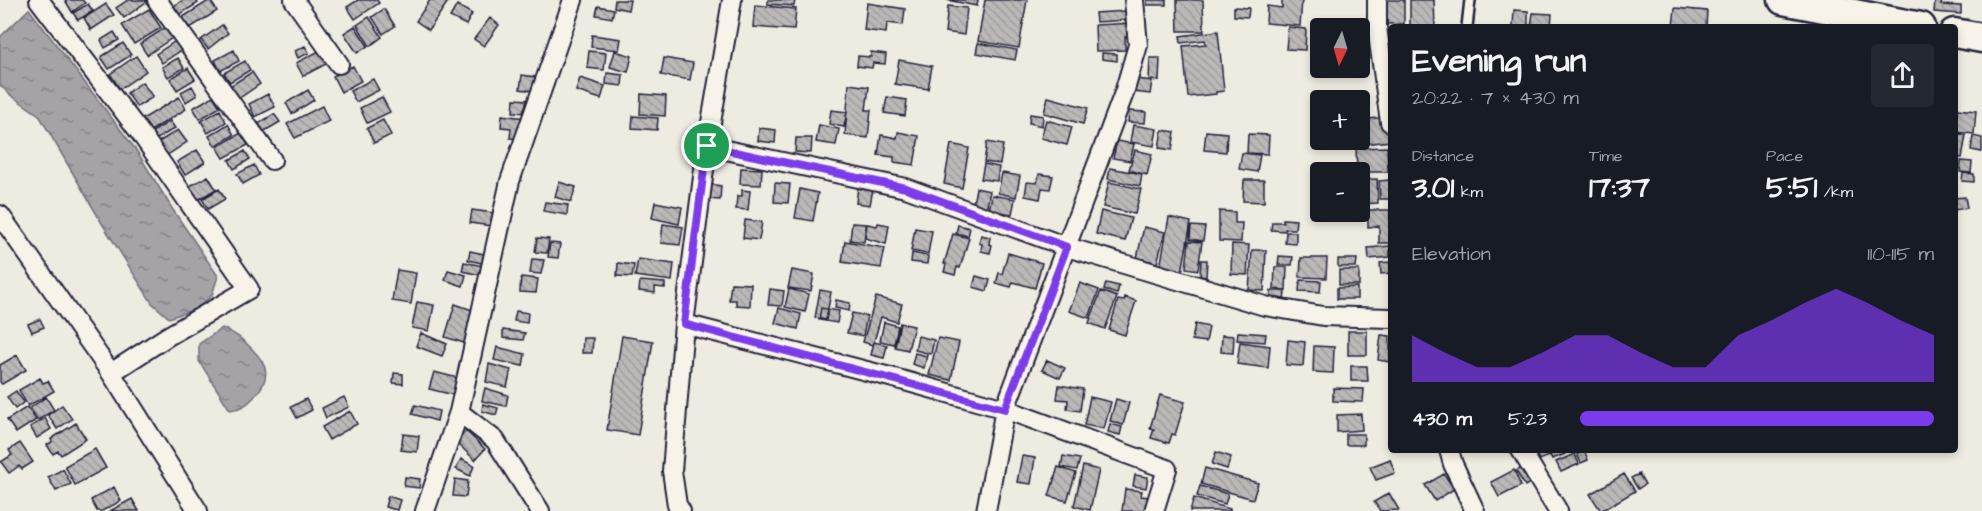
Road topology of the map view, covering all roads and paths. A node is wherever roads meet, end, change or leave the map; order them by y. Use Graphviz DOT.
graph roads {
  1 [pos="39,0"];
  2 [pos="157,0"];
  3 [pos="294,0"];
  4 [pos="573,0"];
  5 [pos="732,0"];
  6 [pos="1134,0"];
  7 [pos="1377,0"];
  8 [pos="1470,0"];
  9 [pos="1783,0"];
  10 [pos="1467,24"];
  11 [pos="1906,24"];
  12 [pos="1958,34"];
  13 [pos="1982,38"];
  14 [pos="339,64"];
  15 [pos="1388,107"];
  16 [pos="707,146"];
  17 [pos="272,160"];
  18 [pos="0,215"];
  19 [pos="1067,247"];
  20 [pos="1388,318"];
  21 [pos="684,324"];
  22 [pos="111,373"];
  23 [pos="1005,409"];
  24 [pos="459,412"];
  25 [pos="1450,453"];
  26 [pos="1523,453"];
  27 [pos="198,511"];
  28 [pos="425,511"];
  29 [pos="540,511"];
  30 [pos="681,511"];
  31 [pos="986,511"];
  32 [pos="1154,511"];
  33 [pos="1475,511"];
  34 [pos="1558,511"];
  1 -- 22 [label="street"];
  2 -- 17 [label="street"];
  3 -- 14 [label="street"];
  4 -- 24 [label="street"];
  5 -- 16 [label="street"];
  6 -- 19 [label="street"];
  7 -- 15 [label="street"];
  8 -- 10 [label="lane"];
  9 -- 11 [label="main road"];
  12 -- 13 [label="main road"];
  16 -- 19 [label="street"];
  16 -- 21 [label="street"];
  18 -- 22 [label="street"];
  19 -- 20 [label="street"];
  19 -- 23 [label="street"];
  21 -- 23 [label="street"];
  21 -- 30 [label="street"];
  22 -- 27 [label="street"];
  23 -- 31 [label="street"];
  23 -- 32 [label="street"];
  24 -- 28 [label="street"];
  24 -- 29 [label="street"];
  25 -- 33 [label="street"];
  26 -- 34 [label="street"];
}
